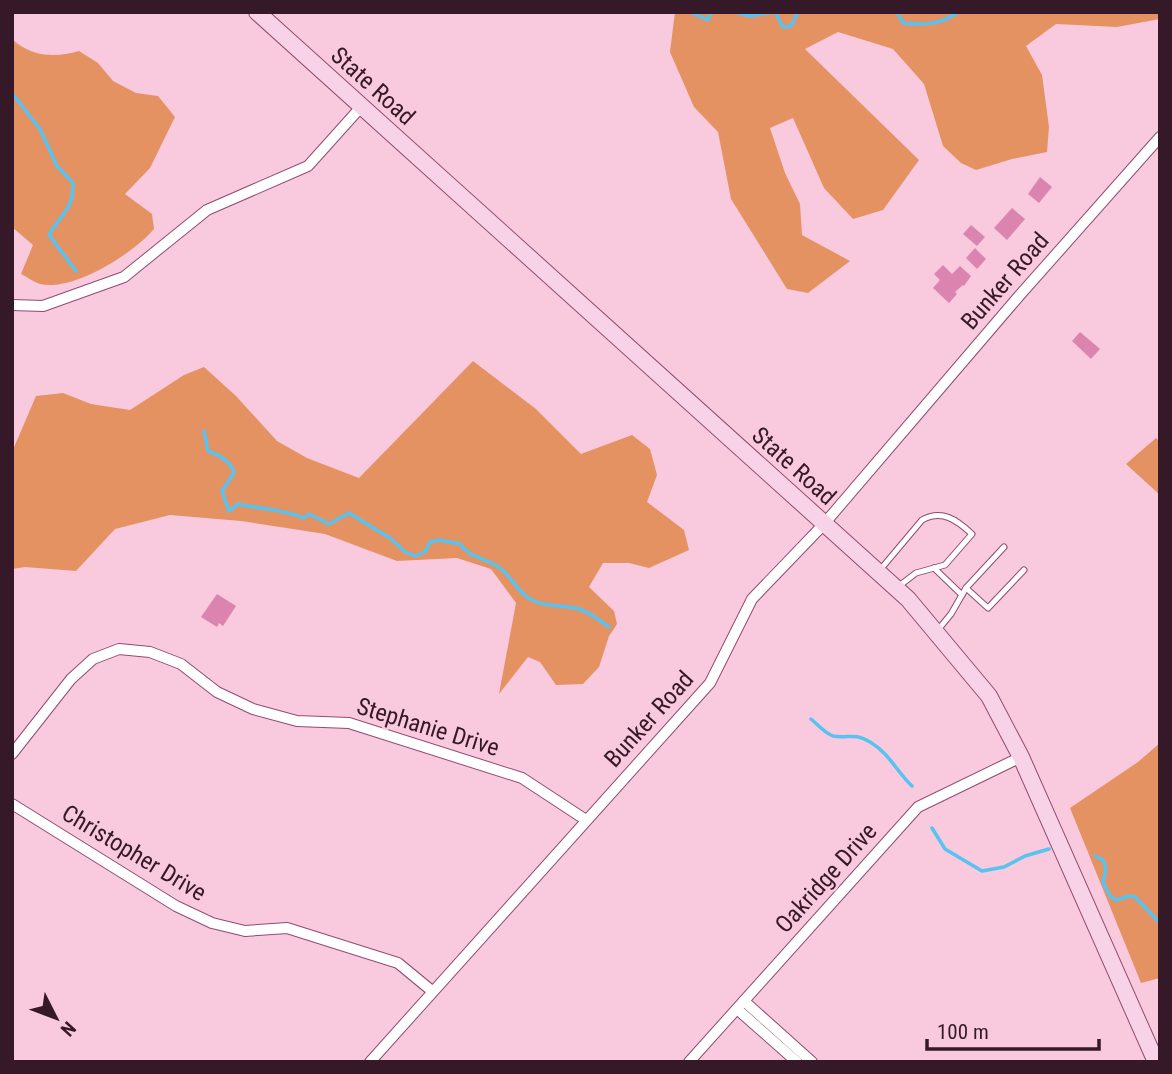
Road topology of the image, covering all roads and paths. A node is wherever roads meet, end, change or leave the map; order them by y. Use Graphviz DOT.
graph roads {
  1 [pos="257,12"];
  2 [pos="361,107"];
  3 [pos="1160,137"];
  4 [pos="12,305"];
  5 [pos="824,524"];
  6 [pos="1004,547"];
  7 [pos="934,568"];
  8 [pos="1024,569"];
  9 [pos="878,572"];
  10 [pos="896,588"];
  11 [pos="966,588"];
  12 [pos="962,595"];
  13 [pos="937,631"];
  14 [pos="12,754"];
  15 [pos="1021,757"];
  16 [pos="12,804"];
  17 [pos="586,820"];
  18 [pos="432,992"];
  19 [pos="741,1005"];
  20 [pos="370,1062"];
  21 [pos="689,1062"];
  22 [pos="797,1062"];
  23 [pos="812,1062"];
  24 [pos="1156,1062"];
  1 -- 2 [label="main road, State Road"];
  2 -- 4 [label="street"];
  2 -- 5 [label="main road, State Road"];
  3 -- 5 [label="street, Bunker Road"];
  5 -- 9 [label="main road, State Road"];
  5 -- 17 [label="street, Bunker Road"];
  6 -- 11 [label="lane"];
  7 -- 9 [label="lane"];
  7 -- 10 [label="lane"];
  7 -- 12 [label="lane"];
  8 -- 11 [label="lane"];
  9 -- 10 [label="main road, State Road"];
  10 -- 13 [label="main road, State Road"];
  11 -- 12 [label="lane"];
  12 -- 13 [label="lane"];
  13 -- 15 [label="main road, State Road"];
  14 -- 17 [label="street, Stephanie Drive"];
  15 -- 19 [label="street, Oakridge Drive"];
  15 -- 24 [label="main road, State Road"];
  16 -- 18 [label="street, Christopher Drive"];
  17 -- 18 [label="street, Bunker Road"];
  18 -- 20 [label="street, Bunker Road"];
  19 -- 21 [label="street, Oakridge Drive"];
  19 -- 22 [label="street"];
  19 -- 23 [label="street"];
}
